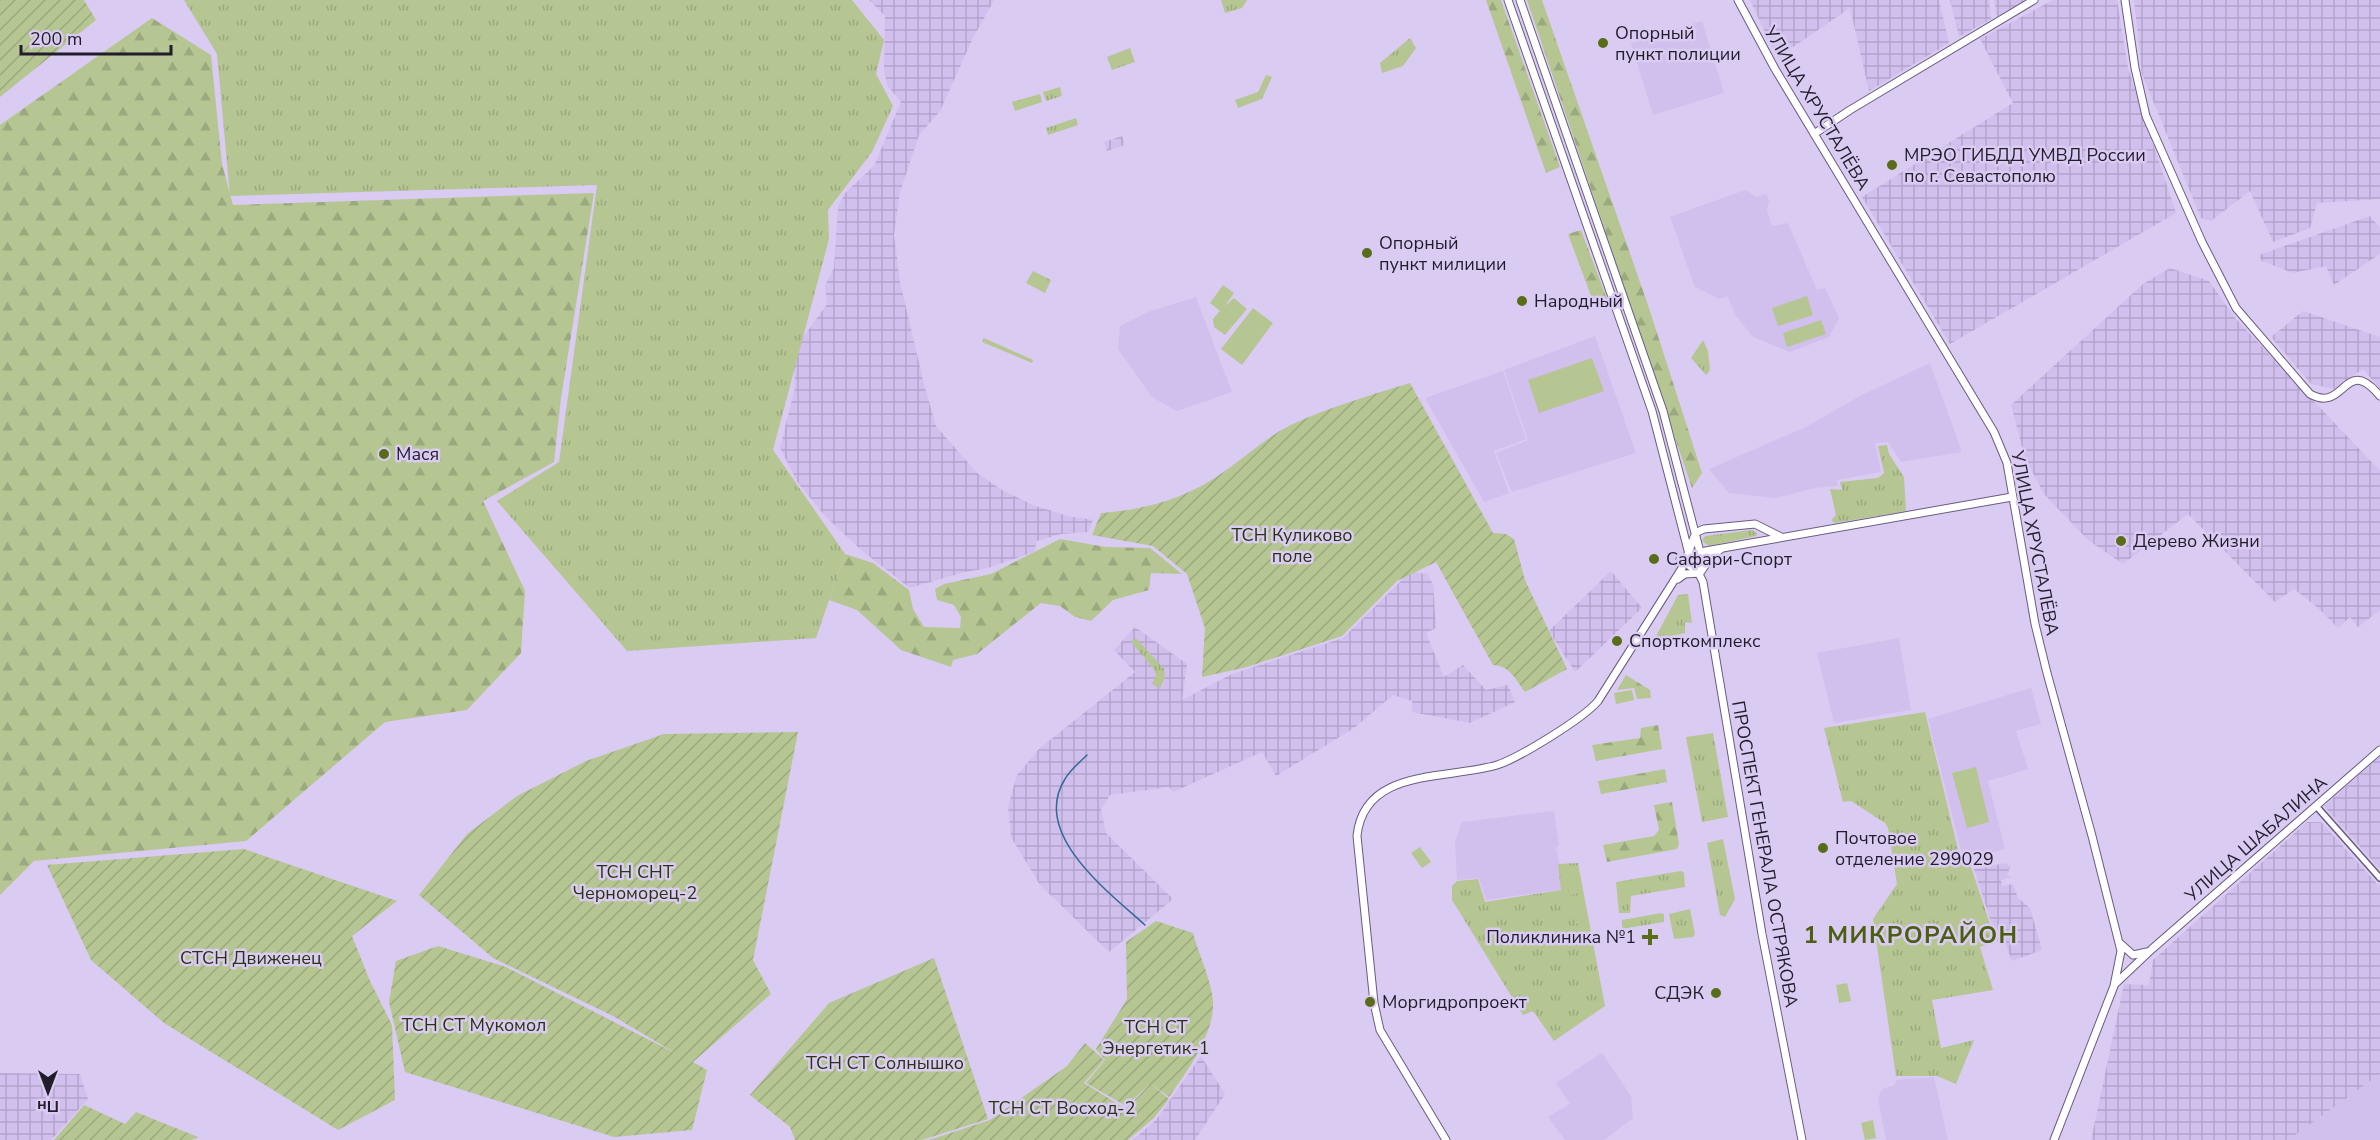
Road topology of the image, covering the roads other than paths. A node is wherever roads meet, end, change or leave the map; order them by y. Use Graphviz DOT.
graph roads {
  1 [pos="1508,0"];
  2 [pos="1520,0"];
  3 [pos="1738,0"];
  4 [pos="2034,0"];
  5 [pos="2125,0"];
  6 [pos="1814,134"];
  7 [pos="2380,396"];
  8 [pos="2012,497"];
  9 [pos="1682,521"];
  10 [pos="1755,524"];
  11 [pos="1695,533"];
  12 [pos="1781,537"];
  13 [pos="1757,541"];
  14 [pos="1692,546"];
  15 [pos="1726,547"];
  16 [pos="1700,552"];
  17 [pos="1689,554"];
  18 [pos="1682,563"];
  19 [pos="1700,573"];
  20 [pos="1671,587"];
  21 [pos="2380,750"];
  22 [pos="2317,807"];
  23 [pos="2380,878"];
  24 [pos="2120,941"];
  25 [pos="2152,949"];
  26 [pos="2140,960"];
  27 [pos="2120,963"];
  28 [pos="2114,986"];
  29 [pos="1446,1140"];
  30 [pos="1802,1140"];
  31 [pos="2054,1140"];
  1 -- 9 [label="main road, ПРОСПЕКТ ГЕНЕРАЛА ОСТРЯКОВА"];
  2 -- 11 [label="main road, ПРОСПЕКТ ГЕНЕРАЛА ОСТРЯКОВА"];
  3 -- 6 [label="main road, УЛИЦА ХРУСТАЛЁВА"];
  4 -- 6 [label="main road"];
  5 -- 7 [label="main road"];
  6 -- 8 [label="main road, УЛИЦА ХРУСТАЛЁВА"];
  8 -- 12 [label="main road"];
  8 -- 24 [label="main road, УЛИЦА ХРУСТАЛЁВА"];
  9 -- 14 [label="main road"];
  9 -- 17 [label="main road, ПРОСПЕКТ ГЕНЕРАЛА ОСТРЯКОВА"];
  10 -- 11 [label="main road"];
  10 -- 12 [label="main road"];
  10 -- 13 [label="main road"];
  11 -- 14 [label="main road"];
  11 -- 16 [label="main road, ПРОСПЕКТ ГЕНЕРАЛА ОСТРЯКОВА"];
  12 -- 13 [label="main road"];
  13 -- 15 [label="main road"];
  14 -- 16 [label="main road"];
  14 -- 17 [label="main road"];
  15 -- 16 [label="main road"];
  15 -- 19 [label="main road"];
  16 -- 19 [label="main road, ПРОСПЕКТ ГЕНЕРАЛА ОСТРЯКОВА"];
  17 -- 18 [label="main road"];
  17 -- 19 [label="main road, ПРОСПЕКТ ГЕНЕРАЛА ОСТРЯКОВА"];
  18 -- 19 [label="main road"];
  18 -- 20 [label="main road"];
  19 -- 20 [label="main road"];
  19 -- 30 [label="main road, ПРОСПЕКТ ГЕНЕРАЛА ОСТРЯКОВА"];
  20 -- 29 [label="main road"];
  21 -- 22 [label="main road, УЛИЦА ШАБАЛИНА"];
  22 -- 23 [label="street"];
  22 -- 25 [label="main road, УЛИЦА ШАБАЛИНА"];
  24 -- 25 [label="main road"];
  24 -- 27 [label="main road, УЛИЦА ХРУСТАЛЁВА"];
  25 -- 26 [label="main road, УЛИЦА ШАБАЛИНА"];
  26 -- 27 [label="main road"];
  26 -- 28 [label="main road, УЛИЦА ШАБАЛИНА"];
  27 -- 28 [label="main road, УЛИЦА ХРУСТАЛЁВА"];
  28 -- 31 [label="main road, УЛИЦА ХРУСТАЛЁВА"];
}
